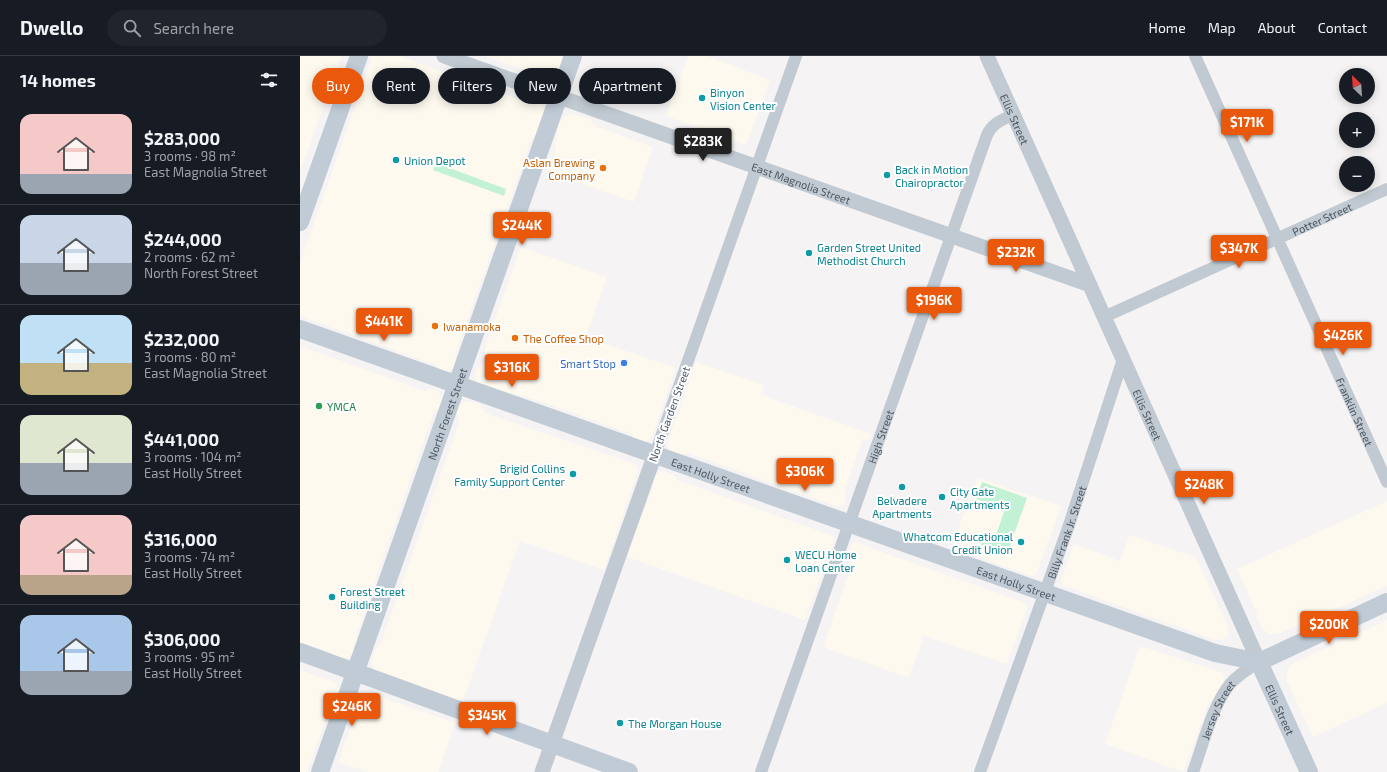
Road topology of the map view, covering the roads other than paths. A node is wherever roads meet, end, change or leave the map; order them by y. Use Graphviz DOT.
graph roads {
  1 [pos="359,56"];
  2 [pos="444,56"];
  3 [pos="573,56"];
  4 [pos="796,56"];
  5 [pos="988,56"];
  6 [pos="1195,56"];
  7 [pos="569,68"];
  8 [pos="514,81"];
  9 [pos="571,101"];
  10 [pos="557,104"];
  11 [pos="1014,114"];
  12 [pos="757,167"];
  13 [pos="1387,189"];
  14 [pos="300,222"];
  15 [pos="951,236"];
  16 [pos="1277,239"];
  17 [pos="1090,285"];
  18 [pos="1104,317"];
  19 [pos="300,329"];
  20 [pos="1123,359"];
  21 [pos="457,384"];
  22 [pos="655,454"];
  23 [pos="1387,482"];
  24 [pos="850,523"];
  25 [pos="1044,592"];
  26 [pos="1387,602"];
  27 [pos="300,652"];
  28 [pos="1259,662"];
  29 [pos="356,672"];
  30 [pos="552,744"];
  31 [pos="320,772"];
  32 [pos="542,772"];
  33 [pos="629,772"];
  34 [pos="761,772"];
  35 [pos="980,772"];
  36 [pos="1194,772"];
  37 [pos="1309,772"];
  1 -- 14 [label="main road"];
  2 -- 8 [label="street, East Magnolia Street"];
  3 -- 7 [label="main road, North Forest Street"];
  4 -- 12 [label="street, North Garden Street"];
  5 -- 11 [label="street, Ellis Street"];
  6 -- 16 [label="street, Franklin Street"];
  9 -- 12 [label="street, East Magnolia Street"];
  10 -- 21 [label="main road, North Forest Street"];
  11 -- 15 [label="street, High Street"];
  11 -- 17 [label="street, Ellis Street"];
  12 -- 15 [label="street, East Magnolia Street"];
  12 -- 22 [label="street, North Garden Street"];
  13 -- 16 [label="street, Potter Street"];
  15 -- 17 [label="street, East Magnolia Street"];
  15 -- 24 [label="street, High Street"];
  16 -- 18 [label="street, Potter Street"];
  16 -- 23 [label="street, Franklin Street"];
  17 -- 18 [label="street, Ellis Street"];
  18 -- 20 [label="street, Ellis Street"];
  19 -- 21 [label="main road, East Holly Street"];
  20 -- 25 [label="street, Billy Frank Jr. Street"];
  20 -- 28 [label="street, Ellis Street"];
  21 -- 22 [label="main road, East Holly Street"];
  21 -- 29 [label="main road, North Forest Street"];
  22 -- 24 [label="main road, East Holly Street"];
  22 -- 30 [label="street, North Garden Street"];
  24 -- 25 [label="main road, East Holly Street"];
  24 -- 34 [label="street, High Street"];
  25 -- 28 [label="main road, East Holly Street"];
  25 -- 35 [label="street, Billy Frank Jr. Street"];
  26 -- 28 [label="main road"];
  27 -- 29 [label="main road"];
  28 -- 36 [label="street, Jersey Street"];
  28 -- 37 [label="main road, Ellis Street"];
  29 -- 30 [label="main road"];
  29 -- 31 [label="main road, North Forest Street"];
  30 -- 32 [label="street, North Garden Street"];
  30 -- 33 [label="main road"];
}
